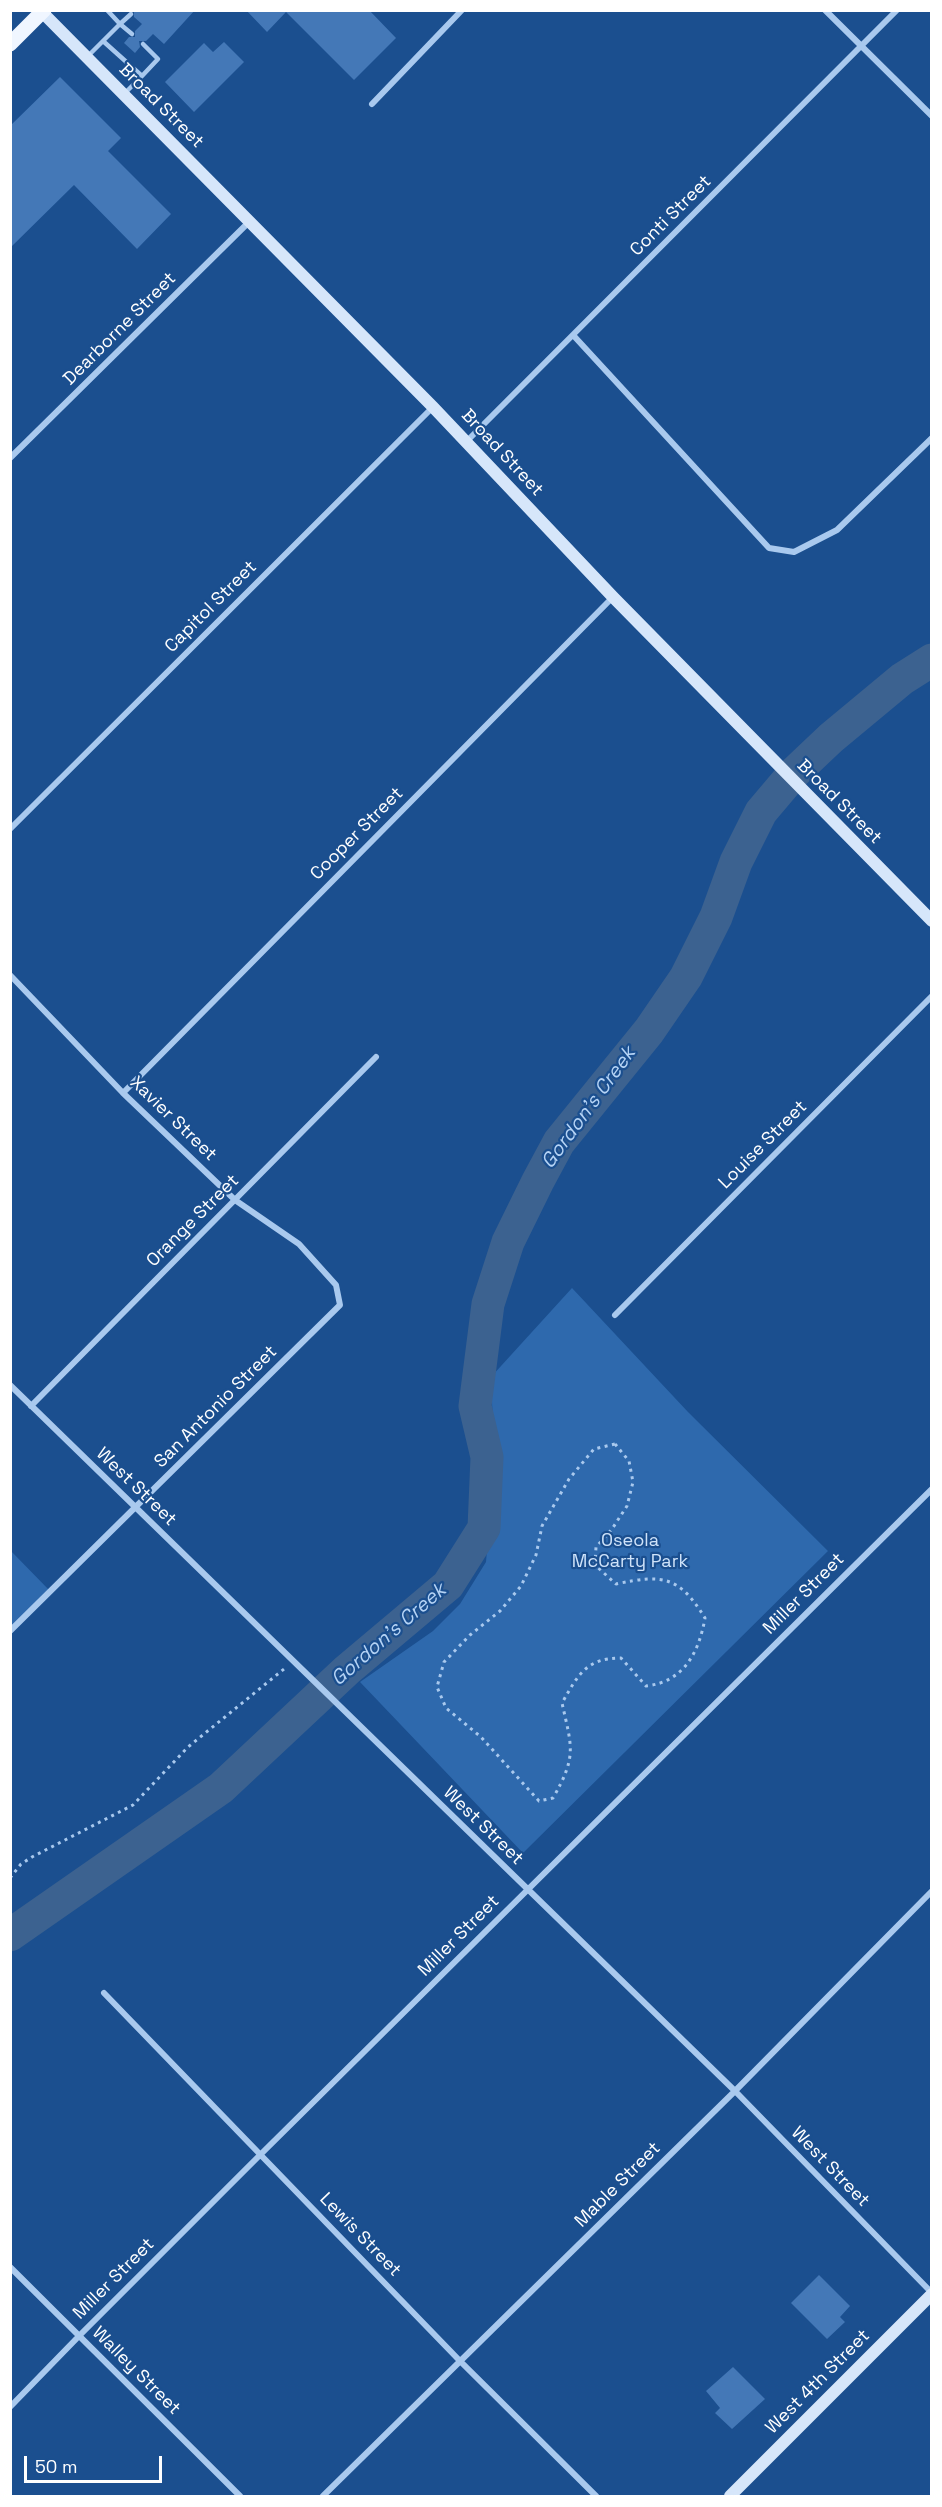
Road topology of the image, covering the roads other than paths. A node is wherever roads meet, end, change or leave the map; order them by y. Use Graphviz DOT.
graph roads {
  1 [pos="107,10"];
  2 [pos="462,10"];
  3 [pos="825,10"];
  4 [pos="897,10"];
  5 [pos="43,11"];
  6 [pos="131,14"];
  7 [pos="120,24"];
  8 [pos="132,34"];
  9 [pos="104,41"];
  10 [pos="10,44"];
  11 [pos="143,44"];
  12 [pos="860,47"];
  13 [pos="87,57"];
  14 [pos="142,76"];
  15 [pos="124,94"];
  16 [pos="372,104"];
  17 [pos="932,116"];
  18 [pos="250,221"];
  19 [pos="573,335"];
  20 [pos="433,407"];
  21 [pos="932,438"];
  22 [pos="466,442"];
  23 [pos="10,458"];
  24 [pos="613,597"];
  25 [pos="10,829"];
  26 [pos="932,921"];
  27 [pos="10,975"];
  28 [pos="932,996"];
  29 [pos="376,1057"];
  30 [pos="123,1093"];
  31 [pos="235,1200"];
  32 [pos="340,1305"];
  33 [pos="615,1315"];
  34 [pos="10,1385"];
  35 [pos="31,1406"];
  36 [pos="932,1489"];
  37 [pos="136,1508"];
  38 [pos="10,1631"];
  39 [pos="528,1890"];
  40 [pos="932,1892"];
  41 [pos="104,1993"];
  42 [pos="735,2091"];
  43 [pos="261,2154"];
  44 [pos="10,2267"];
  45 [pos="932,2293"];
  46 [pos="80,2335"];
  47 [pos="460,2361"];
  48 [pos="10,2407"];
  49 [pos="240,2496"];
  50 [pos="322,2496"];
  51 [pos="596,2496"];
  52 [pos="730,2496"];
  1 -- 7 [label="lane"];
  2 -- 16 [label="street"];
  3 -- 12 [label="street"];
  4 -- 12 [label="street, Conti Street"];
  5 -- 10 [label="main road"];
  5 -- 13 [label="street, Broad Street"];
  6 -- 7 [label="lane"];
  7 -- 8 [label="lane"];
  7 -- 9 [label="lane"];
  9 -- 13 [label="lane"];
  9 -- 14 [label="lane"];
  11 -- 14 [label="lane"];
  12 -- 17 [label="street"];
  12 -- 19 [label="street, Conti Street"];
  13 -- 15 [label="street, Broad Street"];
  14 -- 15 [label="lane"];
  15 -- 18 [label="street, Broad Street"];
  18 -- 20 [label="street, Broad Street"];
  18 -- 23 [label="street, Dearborne Street"];
  19 -- 21 [label="street"];
  19 -- 22 [label="street, Conti Street"];
  20 -- 22 [label="street, Broad Street"];
  20 -- 25 [label="street, Capitol Street"];
  22 -- 24 [label="street, Broad Street"];
  24 -- 26 [label="street, Broad Street"];
  24 -- 30 [label="street, Cooper Street"];
  27 -- 30 [label="street, Xavier Street"];
  28 -- 33 [label="street, Louise Street"];
  29 -- 31 [label="street, Orange Street"];
  30 -- 31 [label="street, Xavier Street"];
  31 -- 32 [label="street, Xavier Street"];
  31 -- 35 [label="street, Orange Street"];
  32 -- 37 [label="street, San Antonio Street"];
  34 -- 35 [label="street, West Street"];
  35 -- 37 [label="street, West Street"];
  36 -- 39 [label="street, Miller Street"];
  37 -- 38 [label="street, San Antonio Street"];
  37 -- 39 [label="street, West Street"];
  39 -- 42 [label="street, West Street"];
  39 -- 43 [label="street, Miller Street"];
  40 -- 42 [label="street, Mable Street"];
  41 -- 43 [label="street, Lewis Street"];
  42 -- 45 [label="street, West Street"];
  42 -- 47 [label="street, Mable Street"];
  43 -- 46 [label="street, Miller Street"];
  43 -- 47 [label="street, Lewis Street"];
  44 -- 46 [label="street, Walley Street"];
  45 -- 52 [label="street, West 4th Street"];
  46 -- 48 [label="street, Miller Street"];
  46 -- 49 [label="street, Walley Street"];
  47 -- 50 [label="street, Mable Street"];
  47 -- 51 [label="street, Lewis Street"];
}
